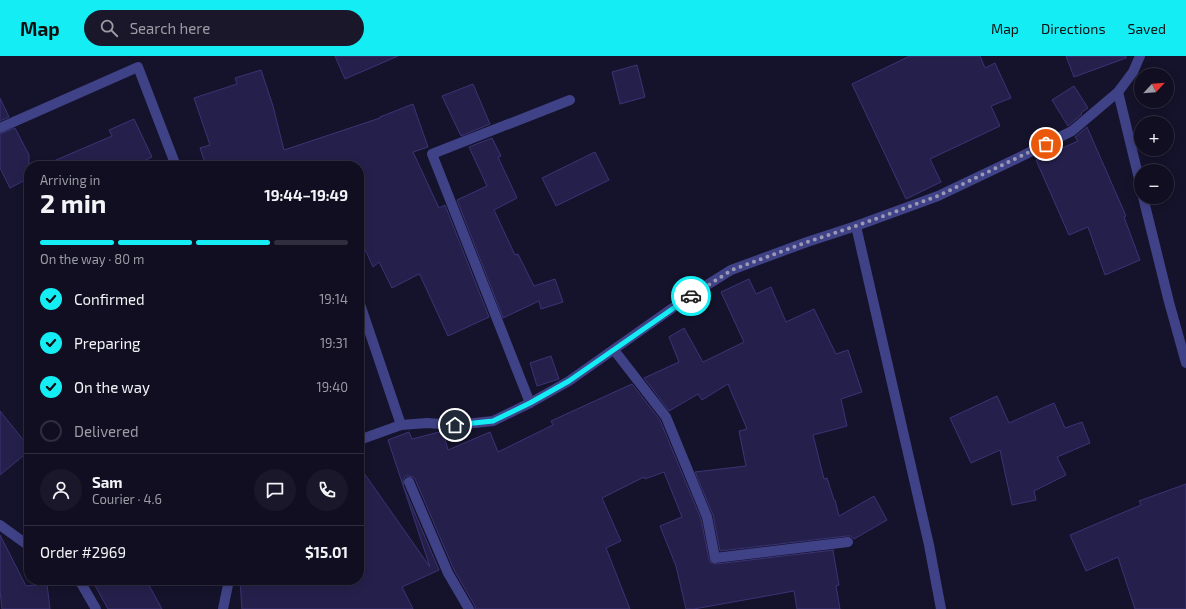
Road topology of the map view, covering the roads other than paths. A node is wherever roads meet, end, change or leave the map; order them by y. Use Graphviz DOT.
graph roads {
  1 [pos="1140,56"];
  2 [pos="1118,92"];
  3 [pos="570,100"];
  4 [pos="0,128"];
  5 [pos="174,161"];
  6 [pos="1135,164"];
  7 [pos="1145,204"];
  8 [pos="856,226"];
  9 [pos="364,317"];
  10 [pos="614,350"];
  11 [pos="1186,363"];
  12 [pos="530,403"];
  13 [pos="401,425"];
  14 [pos="364,438"];
  15 [pos="409,482"];
  16 [pos="0,524"];
  17 [pos="24,542"];
  18 [pos="848,542"];
  19 [pos="82,585"];
  20 [pos="228,585"];
  21 [pos="96,609"];
  22 [pos="222,609"];
  23 [pos="469,609"];
  24 [pos="941,609"];
  1 -- 2 [label="street"];
  2 -- 6 [label="street"];
  2 -- 8 [label="street"];
  3 -- 12 [label="street"];
  4 -- 5 [label="street"];
  7 -- 11 [label="street"];
  8 -- 10 [label="street"];
  8 -- 24 [label="street"];
  9 -- 13 [label="street"];
  10 -- 12 [label="street"];
  10 -- 18 [label="street"];
  12 -- 13 [label="street"];
  13 -- 14 [label="street"];
  15 -- 23 [label="street"];
  16 -- 17 [label="street"];
  19 -- 21 [label="street"];
  20 -- 22 [label="street"];
}
